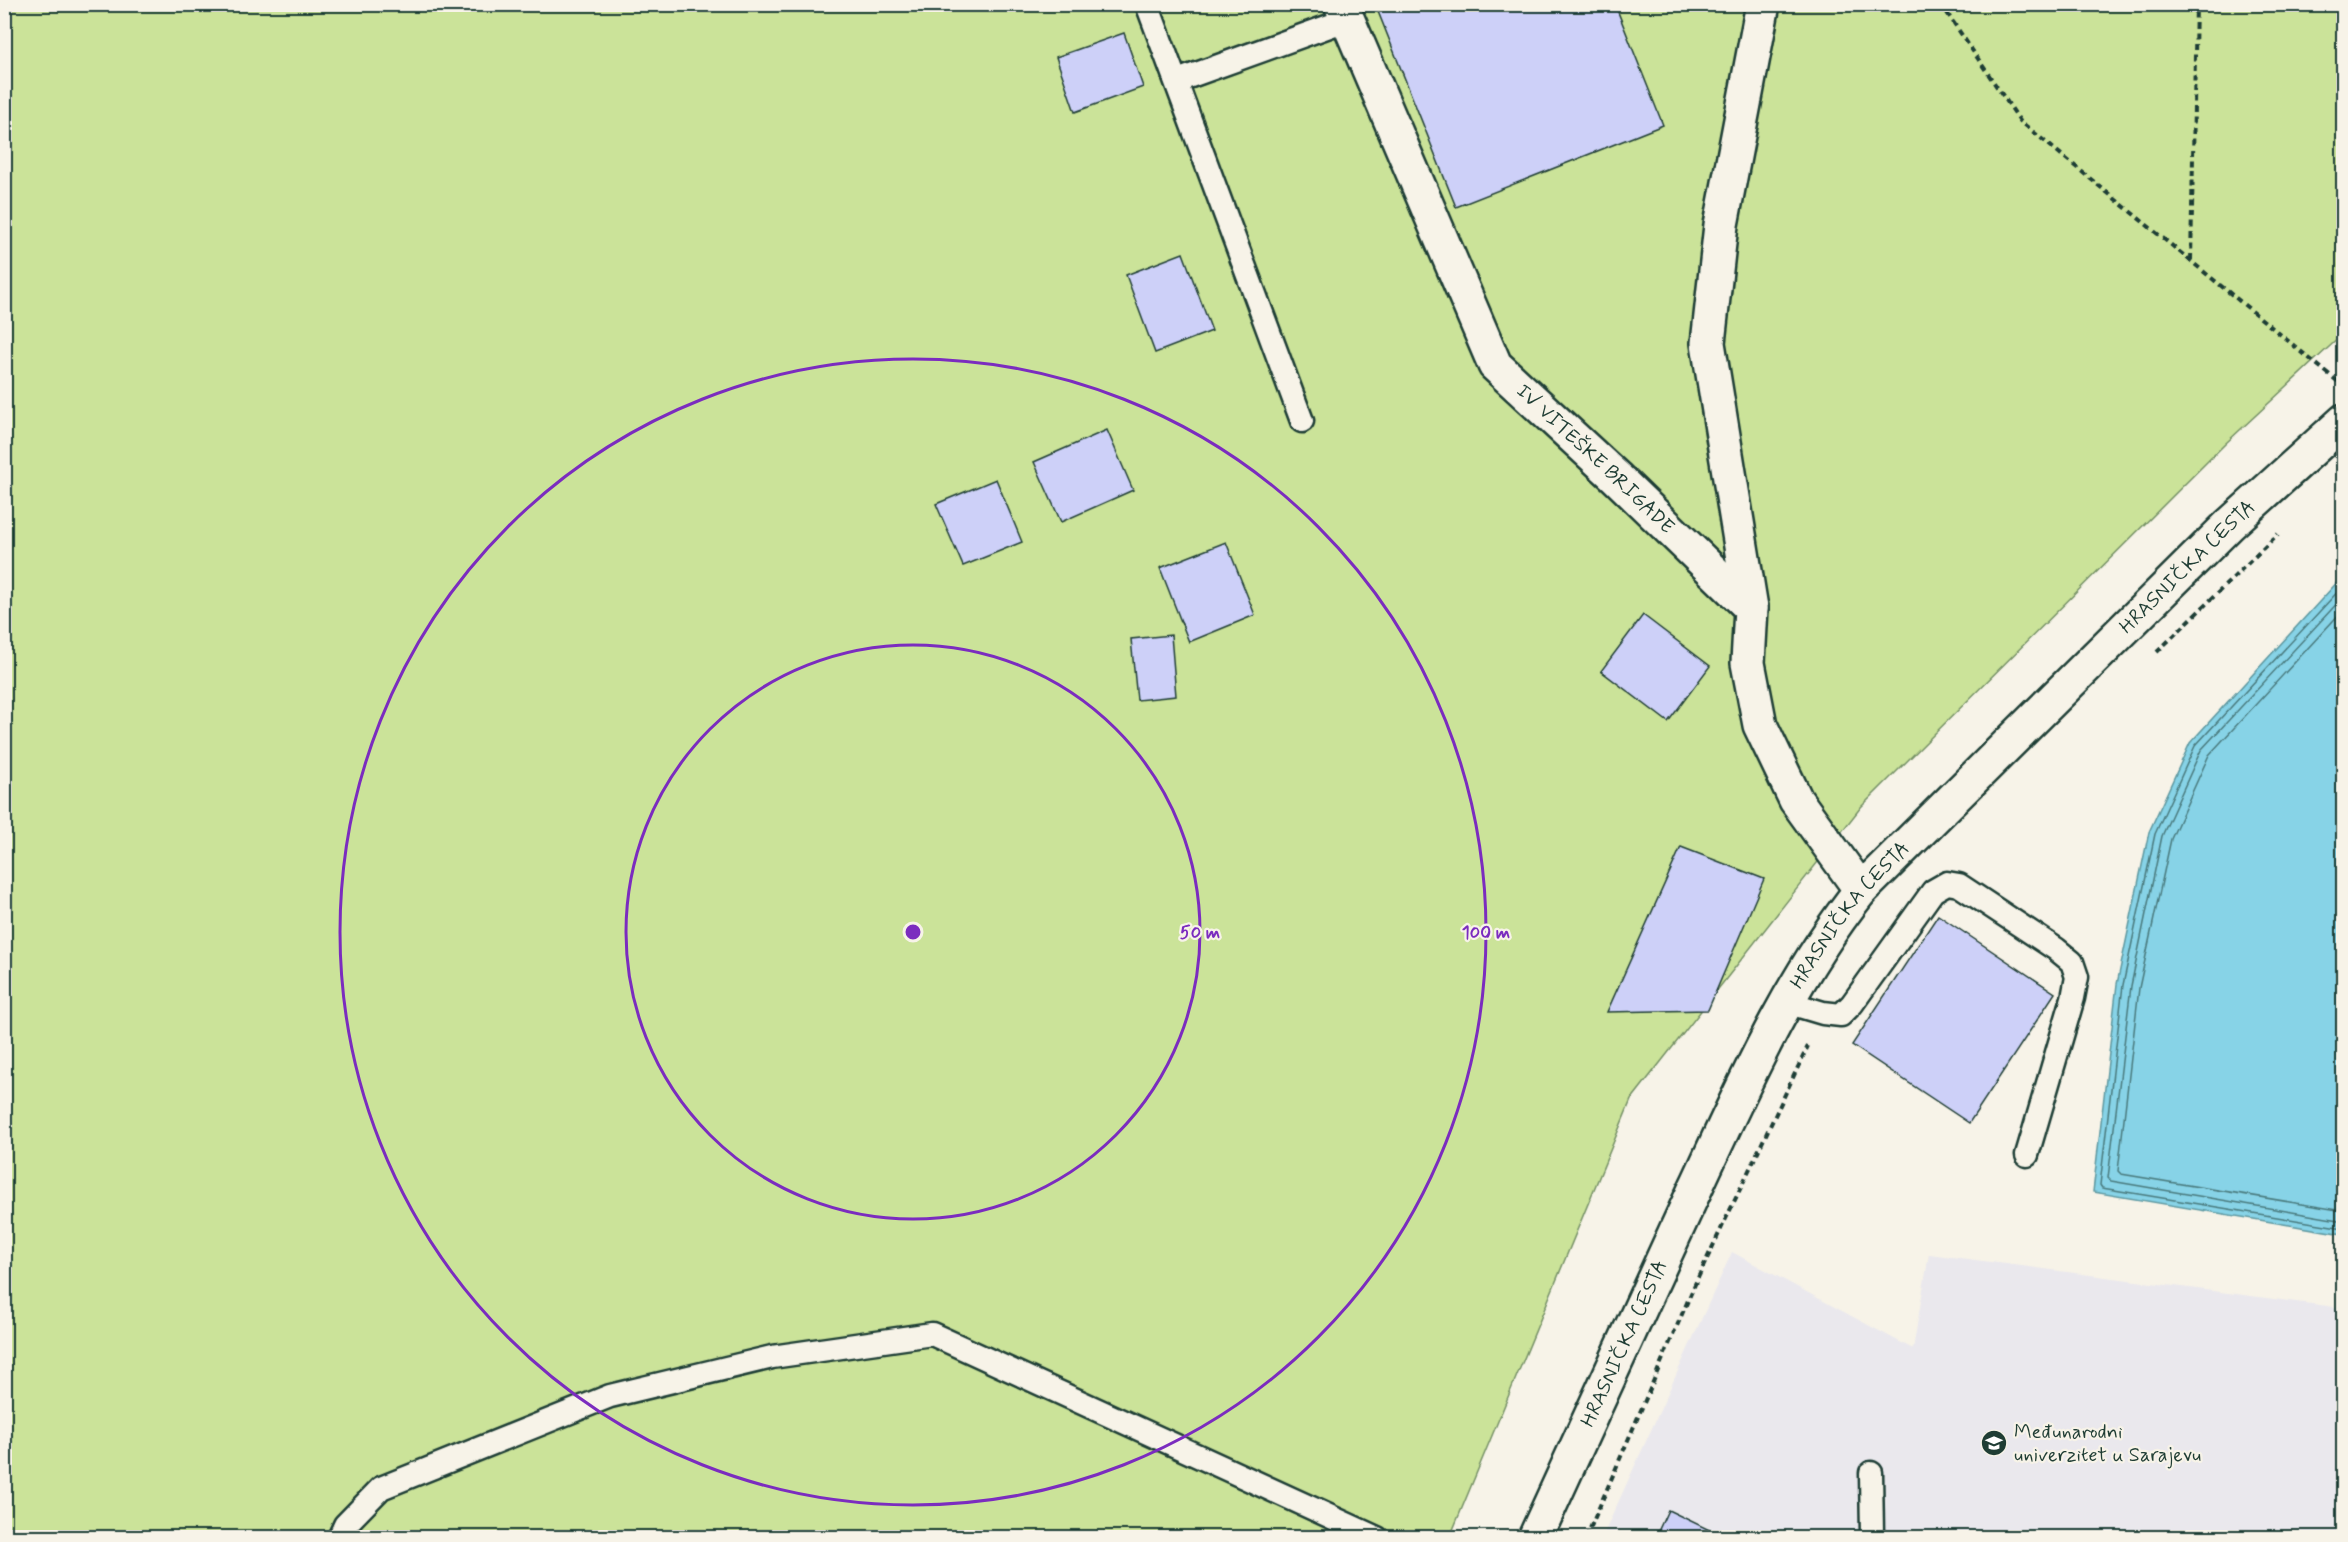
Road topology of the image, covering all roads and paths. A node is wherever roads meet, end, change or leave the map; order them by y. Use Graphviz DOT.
graph roads {
  1 [pos="1147,4"];
  2 [pos="1763,4"];
  3 [pos="1941,4"];
  4 [pos="2196,4"];
  5 [pos="1343,12"];
  6 [pos="1177,81"];
  7 [pos="2191,261"];
  8 [pos="2343,386"];
  9 [pos="1302,421"];
  10 [pos="2343,421"];
  11 [pos="1751,608"];
  12 [pos="1861,890"];
  13 [pos="1786,1002"];
  14 [pos="2027,1155"];
  15 [pos="1871,1473"];
  16 [pos="339,1538"];
  17 [pos="1377,1538"];
  18 [pos="1534,1538"];
  19 [pos="1874,1538"];
  1 -- 6 [label="lane"];
  2 -- 11 [label="street"];
  3 -- 7 [label="path"];
  4 -- 7 [label="path"];
  5 -- 6 [label="lane"];
  5 -- 11 [label="street, IV VITEŠKE BRIGADE"];
  6 -- 9 [label="lane"];
  7 -- 8 [label="path"];
  10 -- 12 [label="street, HRASNIČKA CESTA"];
  11 -- 12 [label="street"];
  12 -- 13 [label="street, HRASNIČKA CESTA"];
  13 -- 14 [label="lane"];
  13 -- 18 [label="street, HRASNIČKA CESTA"];
  15 -- 19 [label="lane"];
  16 -- 17 [label="lane"];
}
